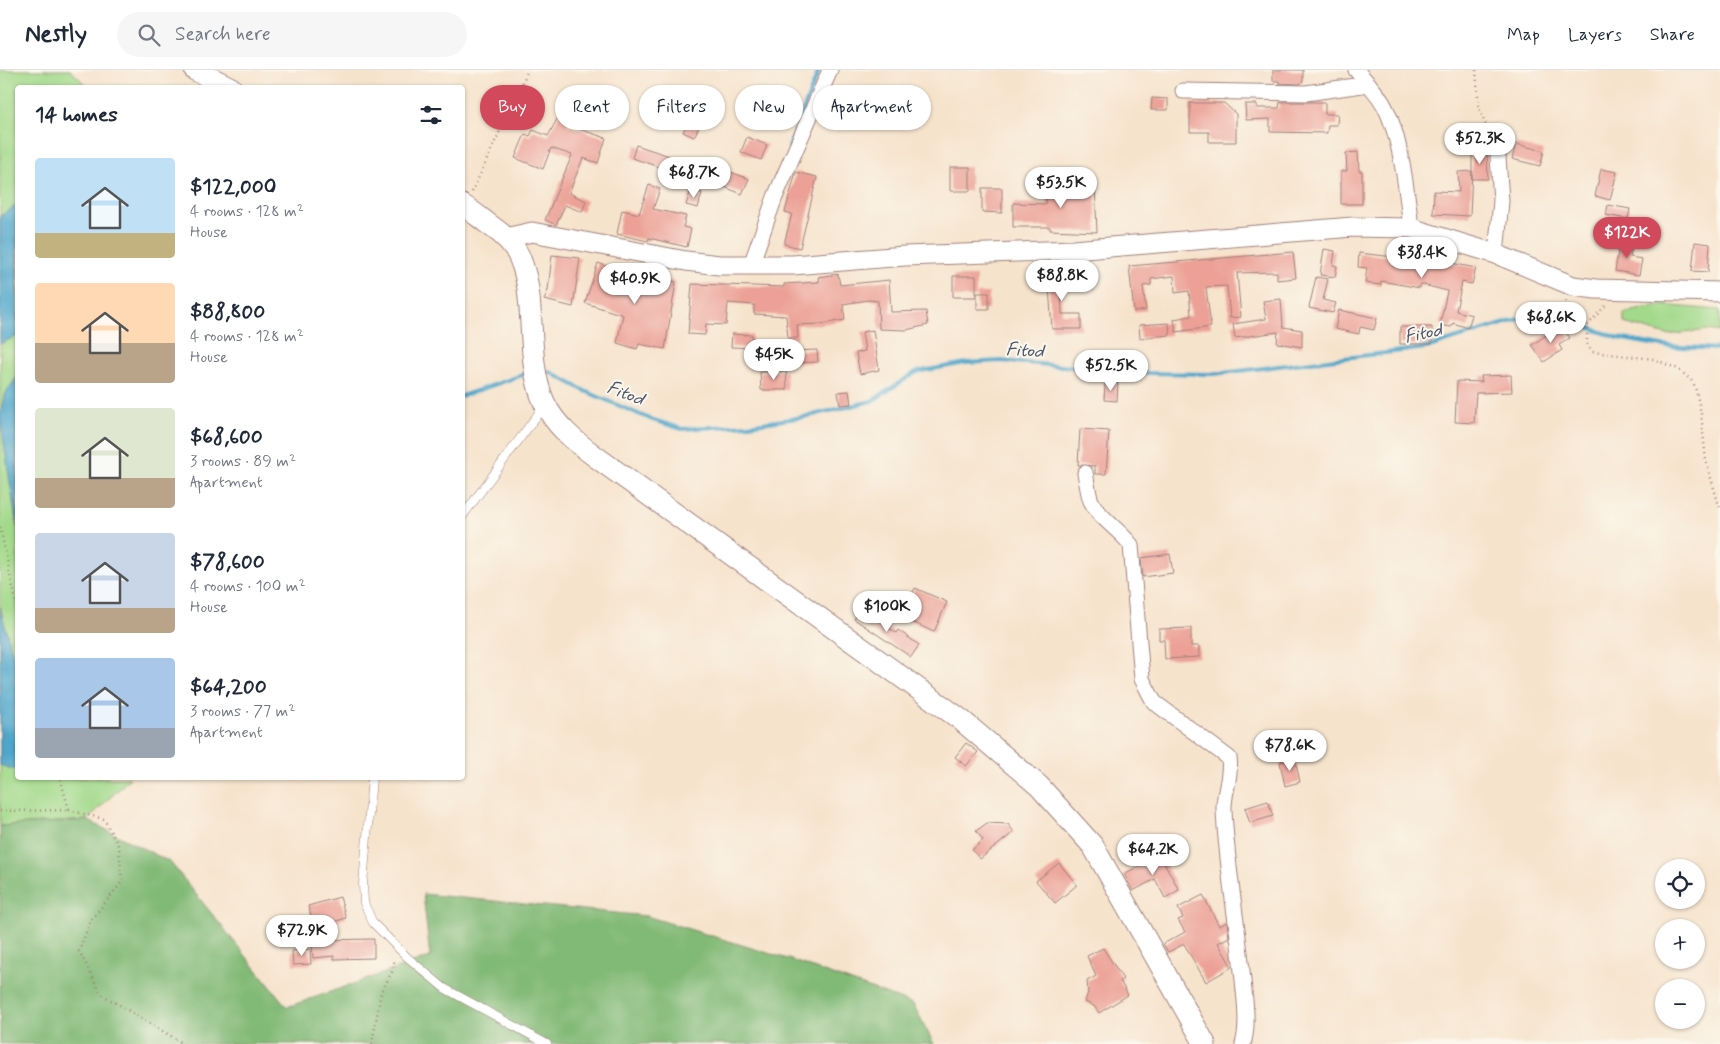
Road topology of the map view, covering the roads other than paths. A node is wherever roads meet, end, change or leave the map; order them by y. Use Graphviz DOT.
graph roads {
  1 [pos="195,70"];
  2 [pos="830,70"];
  3 [pos="1356,70"];
  4 [pos="1369,84"];
  5 [pos="225,85"];
  6 [pos="1183,91"];
  7 [pos="1498,157"];
  8 [pos="465,207"];
  9 [pos="1411,228"];
  10 [pos="506,238"];
  11 [pos="1496,254"];
  12 [pos="751,265"];
  13 [pos="1720,292"];
  14 [pos="545,404"];
  15 [pos="1086,473"];
  16 [pos="465,513"];
  17 [pos="372,780"];
  18 [pos="547,1044"];
  19 [pos="1205,1044"];
  20 [pos="1243,1044"];
  1 -- 5 [label="main road"];
  2 -- 12 [label="street"];
  3 -- 4 [label="street"];
  4 -- 6 [label="street"];
  4 -- 9 [label="street"];
  7 -- 11 [label="street"];
  8 -- 10 [label="main road"];
  9 -- 11 [label="street"];
  9 -- 12 [label="street"];
  10 -- 12 [label="street"];
  10 -- 14 [label="main road"];
  11 -- 13 [label="street"];
  14 -- 16 [label="lane"];
  14 -- 19 [label="main road"];
  15 -- 20 [label="street"];
  17 -- 18 [label="lane"];
}
